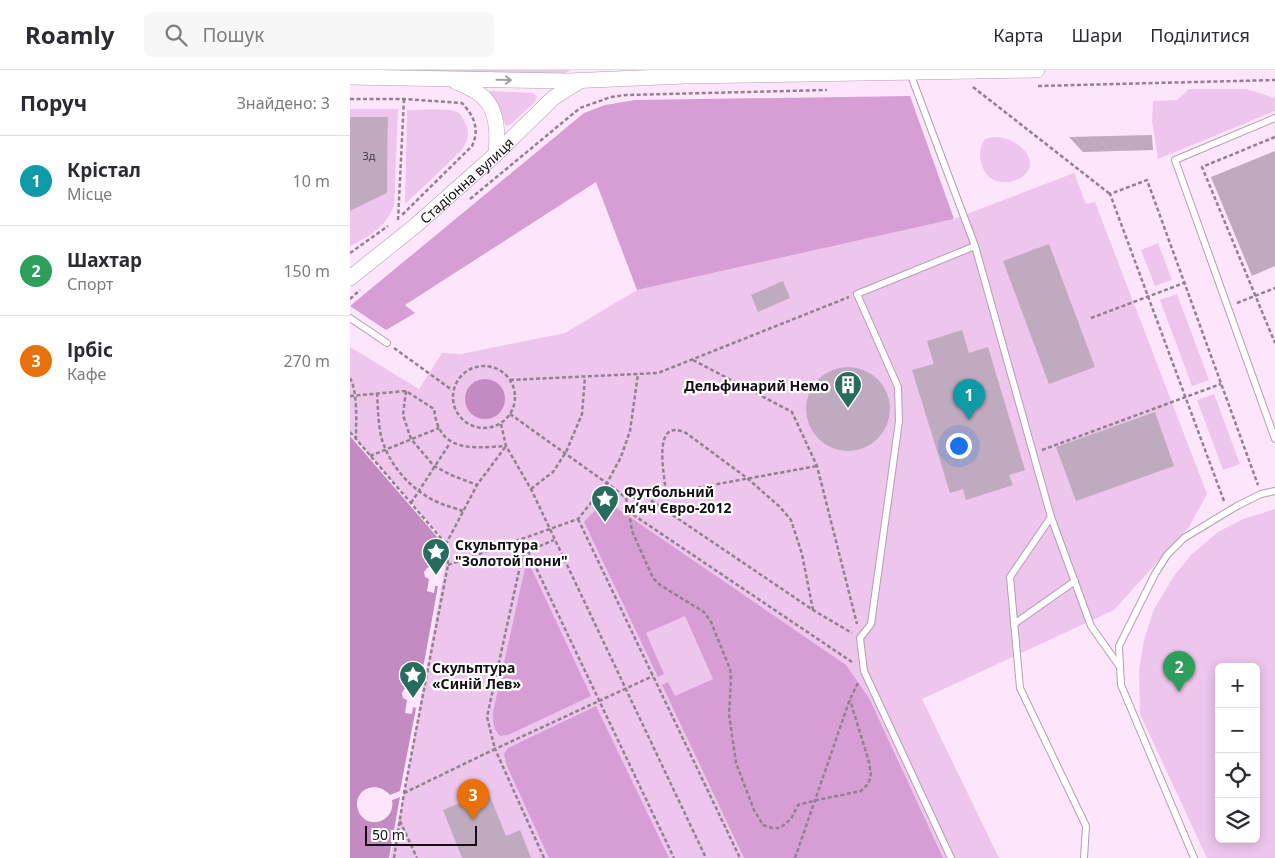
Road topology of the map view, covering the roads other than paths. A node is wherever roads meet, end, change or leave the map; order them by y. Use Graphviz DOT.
graph roads {
  1 [pos="606,70"];
  2 [pos="1037,70"];
  3 [pos="910,72"];
  4 [pos="350,77"];
  5 [pos="577,77"];
  6 [pos="450,79"];
  7 [pos="1275,118"];
  8 [pos="496,154"];
  9 [pos="975,246"];
  10 [pos="350,278"];
  11 [pos="350,318"];
  12 [pos="386,343"];
  13 [pos="1275,439"];
  14 [pos="1275,491"];
  15 [pos="1052,517"];
  16 [pos="1075,581"];
  17 [pos="1014,624"];
  18 [pos="1120,667"];
  19 [pos="951,858"];
  20 [pos="1084,858"];
  21 [pos="1194,858"];
  1 -- 5 [label="street"];
  2 -- 3 [label="street"];
  3 -- 5 [label="street"];
  3 -- 9 [label="lane"];
  4 -- 6 [label="street"];
  6 -- 5 [label="street, one-way"];
  5 -- 8 [label="street, Стадіонна вулиця"];
  6 -- 8 [label="street"];
  7 -- 13 [label="lane"];
  8 -- 10 [label="street, Стадіонна вулиця"];
  9 -- 15 [label="lane"];
  9 -- 19 [label="lane"];
  11 -- 12 [label="lane"];
  14 -- 18 [label="lane"];
  15 -- 16 [label="lane"];
  15 -- 17 [label="lane"];
  16 -- 17 [label="lane"];
  16 -- 18 [label="lane"];
  17 -- 20 [label="lane"];
  18 -- 21 [label="lane"];
}
